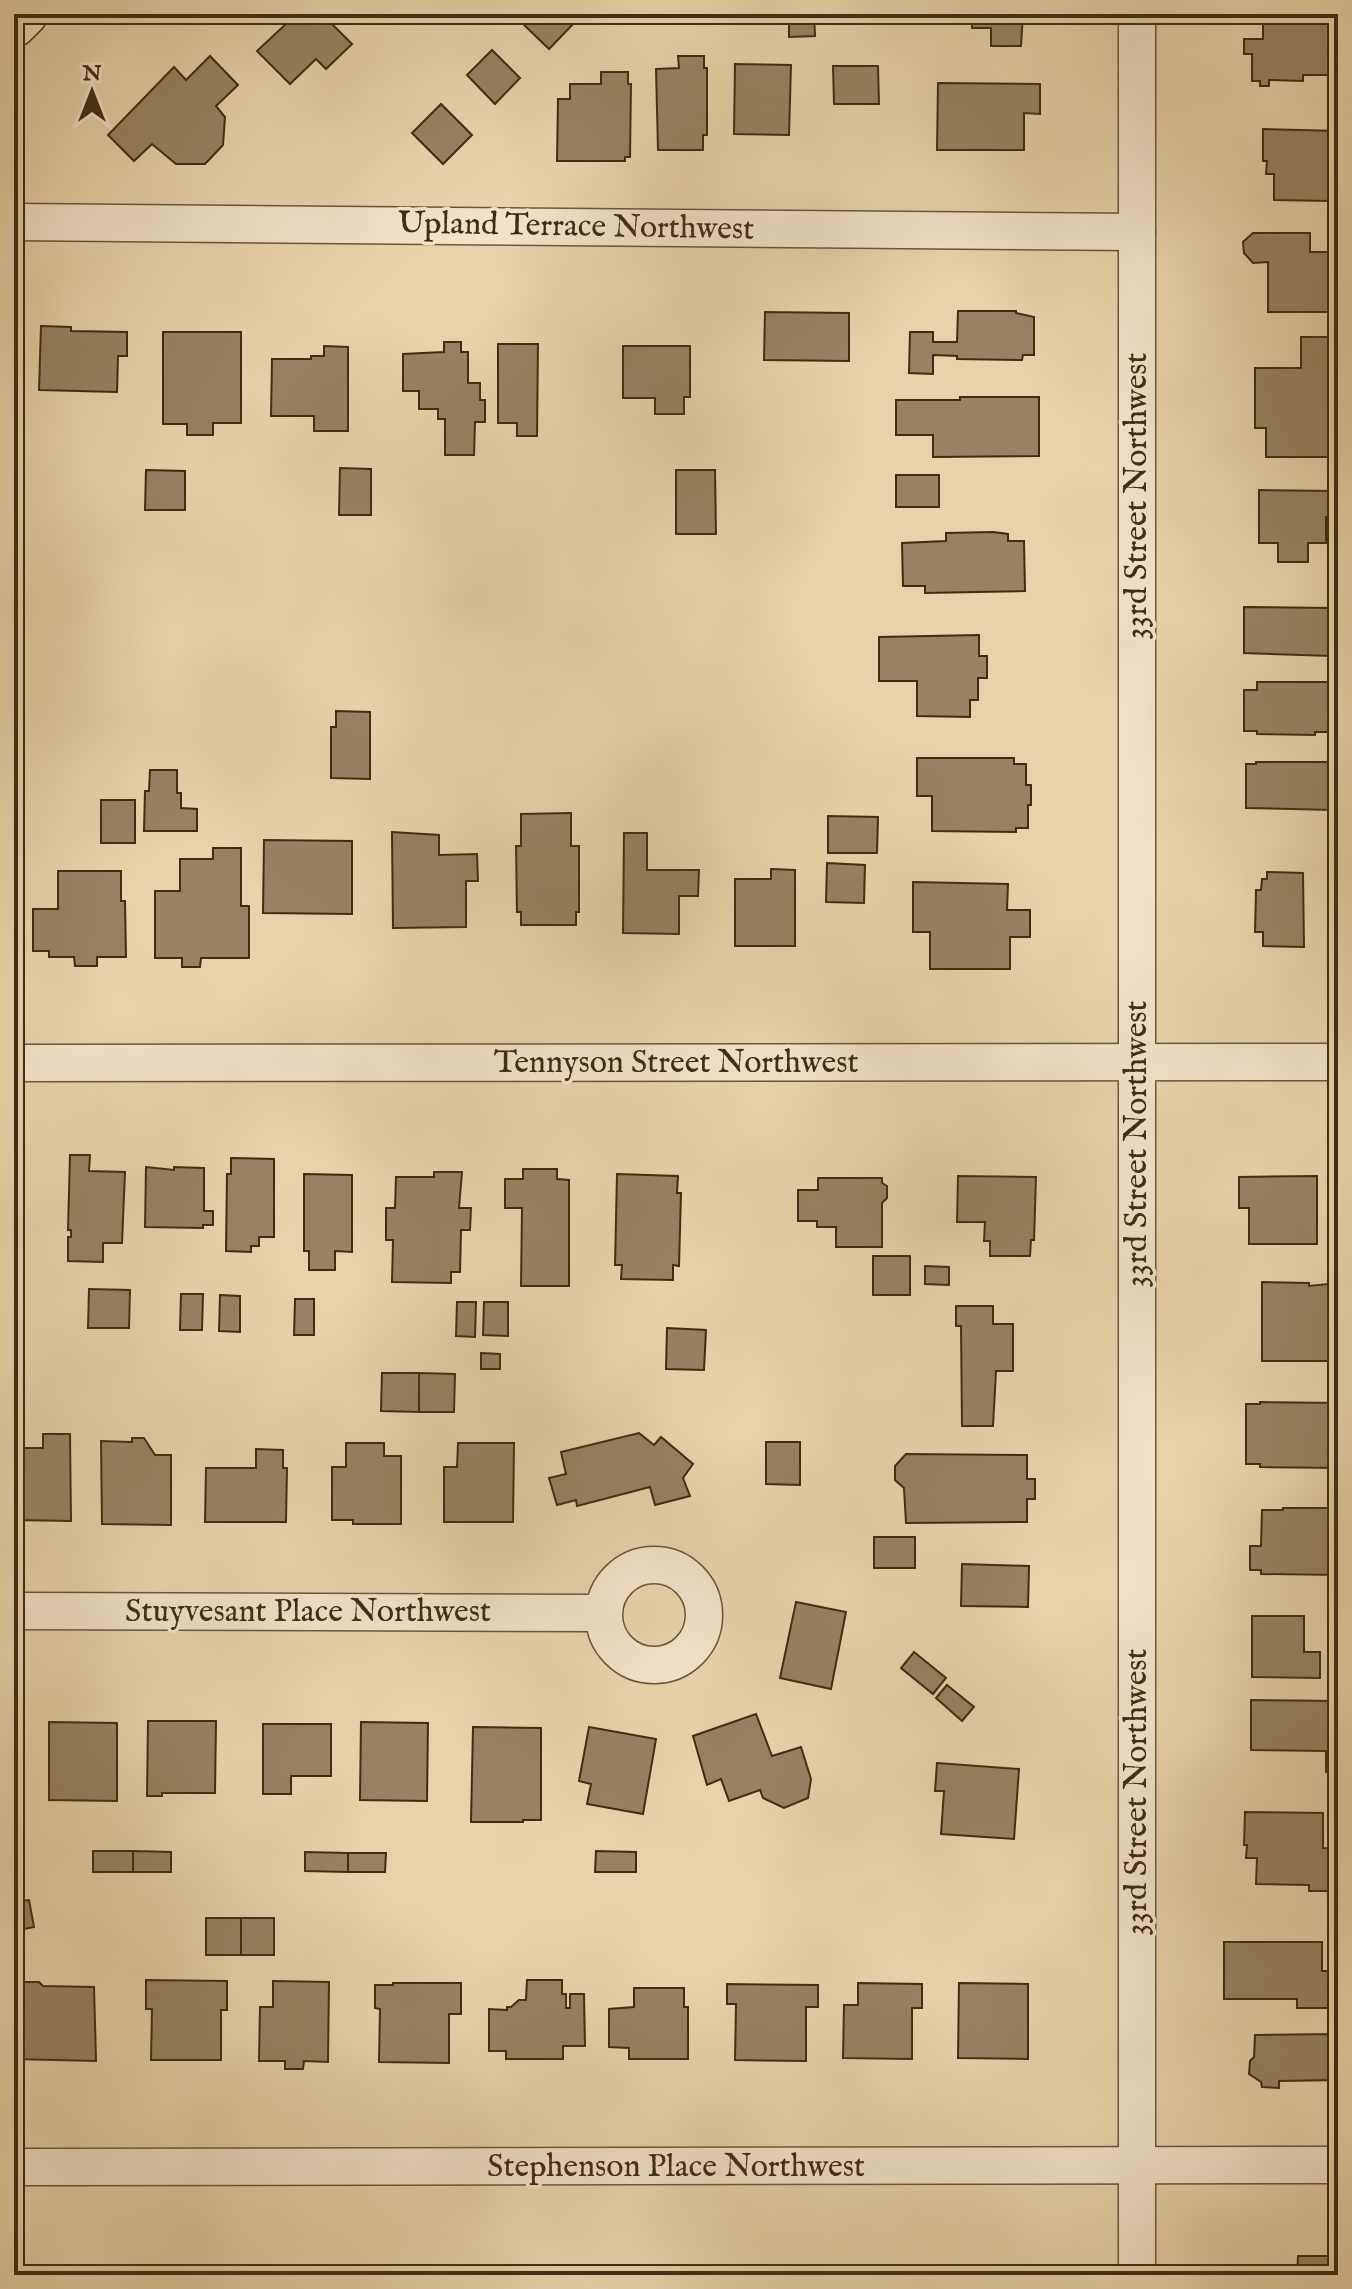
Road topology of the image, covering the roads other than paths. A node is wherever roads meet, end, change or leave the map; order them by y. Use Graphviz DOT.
graph roads {
  1 [pos="25,14"];
  2 [pos="1137,14"];
  3 [pos="14,25"];
  4 [pos="14,222"];
  5 [pos="1137,232"];
  6 [pos="1137,1062"];
  7 [pos="1338,1062"];
  8 [pos="14,1063"];
  9 [pos="14,1611"];
  10 [pos="603,1613"];
  11 [pos="1338,2165"];
  12 [pos="14,2167"];
  13 [pos="1137,2167"];
  14 [pos="1137,2275"];
  1 -- 3 [label="street"];
  2 -- 5 [label="street, 33rd Street Northwest"];
  4 -- 5 [label="street, Upland Terrace Northwest"];
  5 -- 6 [label="street, 33rd Street Northwest"];
  6 -- 7 [label="street, Tennyson Street Northwest"];
  6 -- 8 [label="street, Tennyson Street Northwest"];
  6 -- 13 [label="street, 33rd Street Northwest"];
  9 -- 10 [label="street, Stuyvesant Place Northwest"];
  11 -- 13 [label="street, Stephenson Place Northwest"];
  12 -- 13 [label="street, Stephenson Place Northwest"];
  13 -- 14 [label="street, 33rd Street Northwest"];
}
